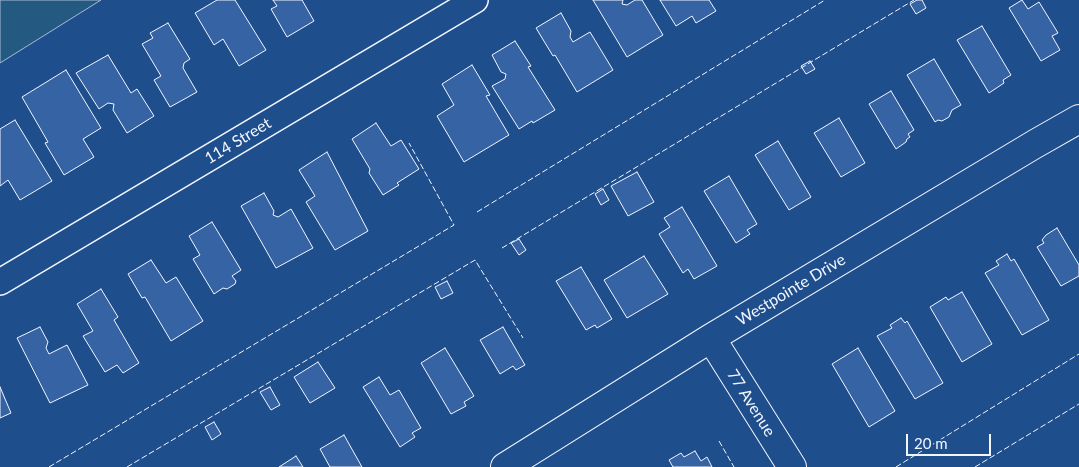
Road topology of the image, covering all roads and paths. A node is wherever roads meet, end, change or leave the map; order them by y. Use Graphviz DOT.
graph roads {
  1 [pos="476,0"];
  2 [pos="1079,119"];
  3 [pos="0,282"];
  4 [pos="711,338"];
  5 [pos="506,467"];
  6 [pos="792,467"];
  1 -- 3 [label="street, 114 Street"];
  2 -- 4 [label="street, Westpointe Drive"];
  4 -- 5 [label="street, Westpointe Drive"];
  4 -- 6 [label="street, 77 Avenue"];
}
